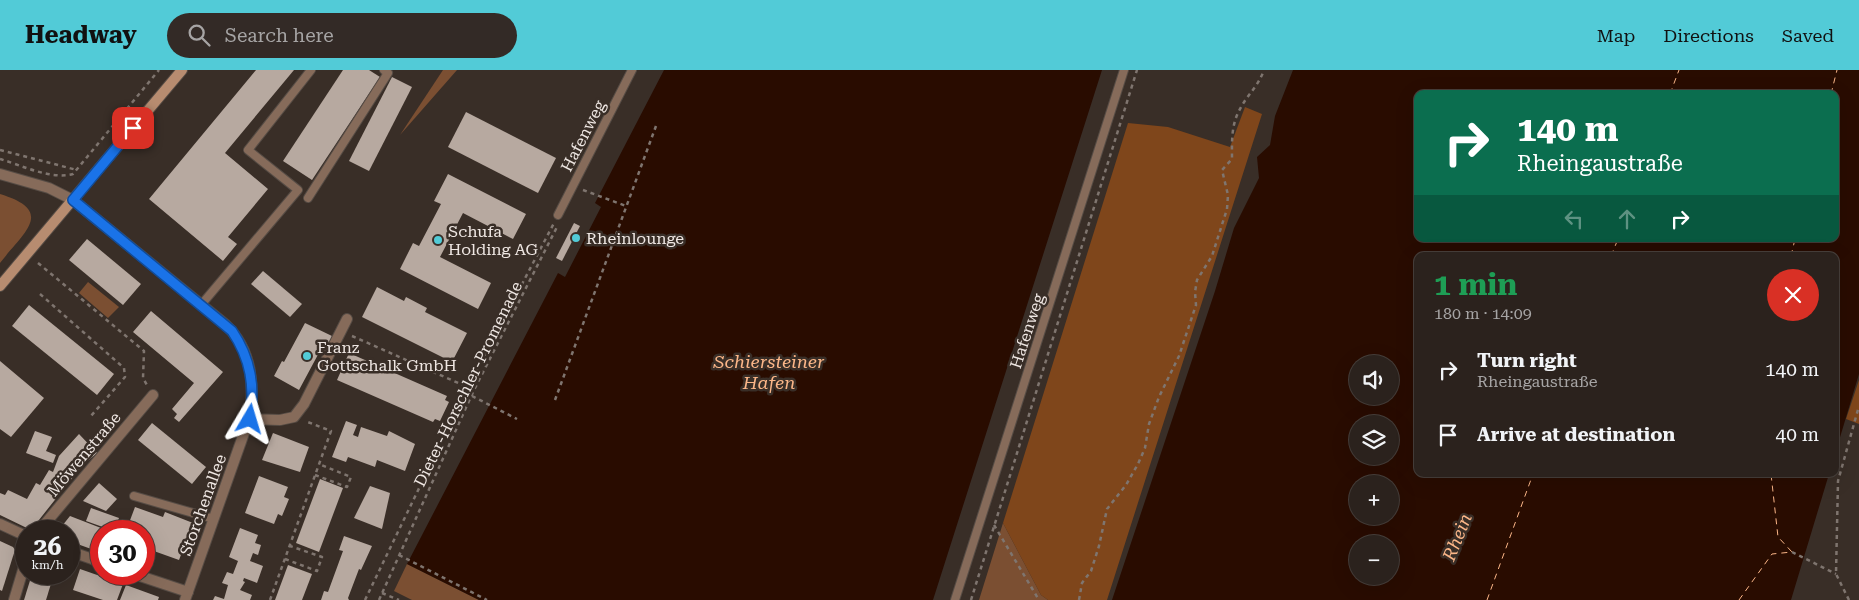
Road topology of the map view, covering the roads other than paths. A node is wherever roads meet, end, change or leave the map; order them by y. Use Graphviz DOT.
graph roads {
  1 [pos="182,70"];
  2 [pos="311,70"];
  3 [pos="384,70"];
  4 [pos="632,70"];
  5 [pos="1124,70"];
  6 [pos="0,174"];
  7 [pos="308,198"];
  8 [pos="73,200"];
  9 [pos="558,215"];
  10 [pos="0,286"];
  11 [pos="201,305"];
  12 [pos="347,319"];
  13 [pos="153,396"];
  14 [pos="250,419"];
  15 [pos="134,496"];
  16 [pos="48,520"];
  17 [pos="214,520"];
  18 [pos="0,524"];
  19 [pos="15,531"];
  20 [pos="155,583"];
  21 [pos="18,585"];
  22 [pos="186,596"];
  23 [pos="14,600"];
  24 [pos="955,600"];
  1 -- 8 [label="main road"];
  2 -- 11 [label="lane"];
  3 -- 7 [label="lane"];
  4 -- 9 [label="lane, Hafenweg"];
  5 -- 24 [label="lane, Hafenweg"];
  6 -- 8 [label="street, Storchenallee"];
  8 -- 10 [label="main road"];
  8 -- 11 [label="street, Storchenallee"];
  11 -- 14 [label="street, Storchenallee"];
  12 -- 14 [label="street"];
  13 -- 16 [label="street, Möwenstraße"];
  14 -- 17 [label="street, Storchenallee"];
  15 -- 17 [label="lane"];
  17 -- 22 [label="street, Storchenallee"];
  18 -- 19 [label="street"];
  20 -- 22 [label="street"];
  21 -- 23 [label="street"];
}
